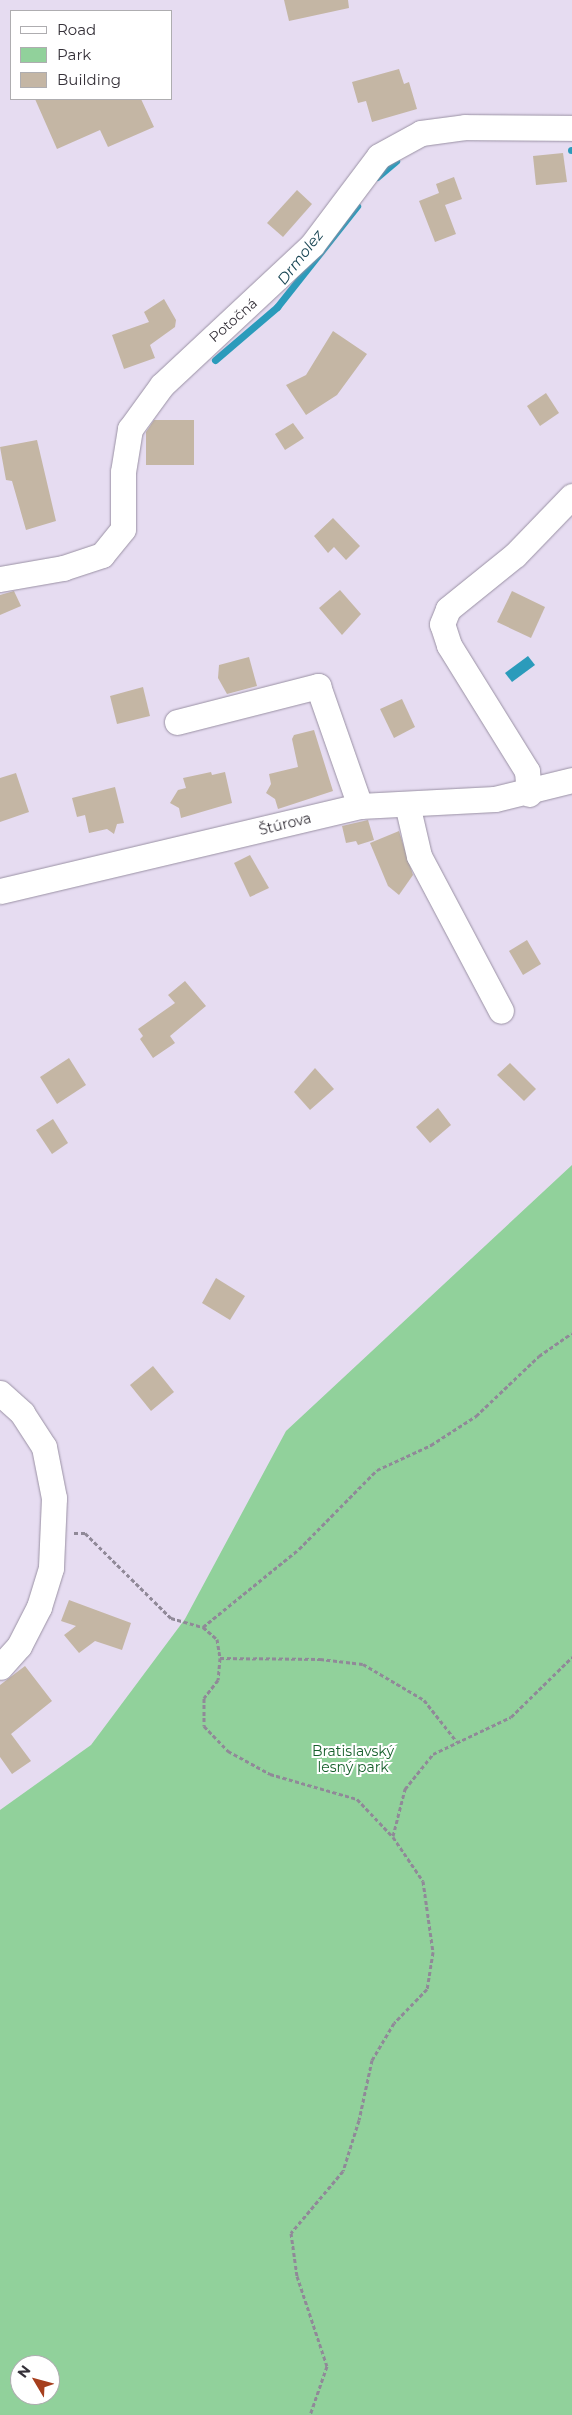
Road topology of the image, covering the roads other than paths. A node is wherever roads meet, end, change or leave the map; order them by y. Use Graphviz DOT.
graph roads {
  1 [pos="572,128"];
  2 [pos="572,496"];
  3 [pos="0,579"];
  4 [pos="177,722"];
  5 [pos="572,780"];
  6 [pos="529,794"];
  7 [pos="407,804"];
  8 [pos="360,806"];
  9 [pos="0,890"];
  10 [pos="501,1011"];
  11 [pos="0,1393"];
  12 [pos="0,1667"];
  1 -- 3 [label="street, Potočná"];
  2 -- 6 [label="street"];
  4 -- 8 [label="street"];
  5 -- 6 [label="street, Štúrova"];
  6 -- 7 [label="street, Štúrova"];
  7 -- 8 [label="street, Štúrova"];
  7 -- 10 [label="street"];
  8 -- 9 [label="street, Štúrova"];
  11 -- 12 [label="street"];
}
